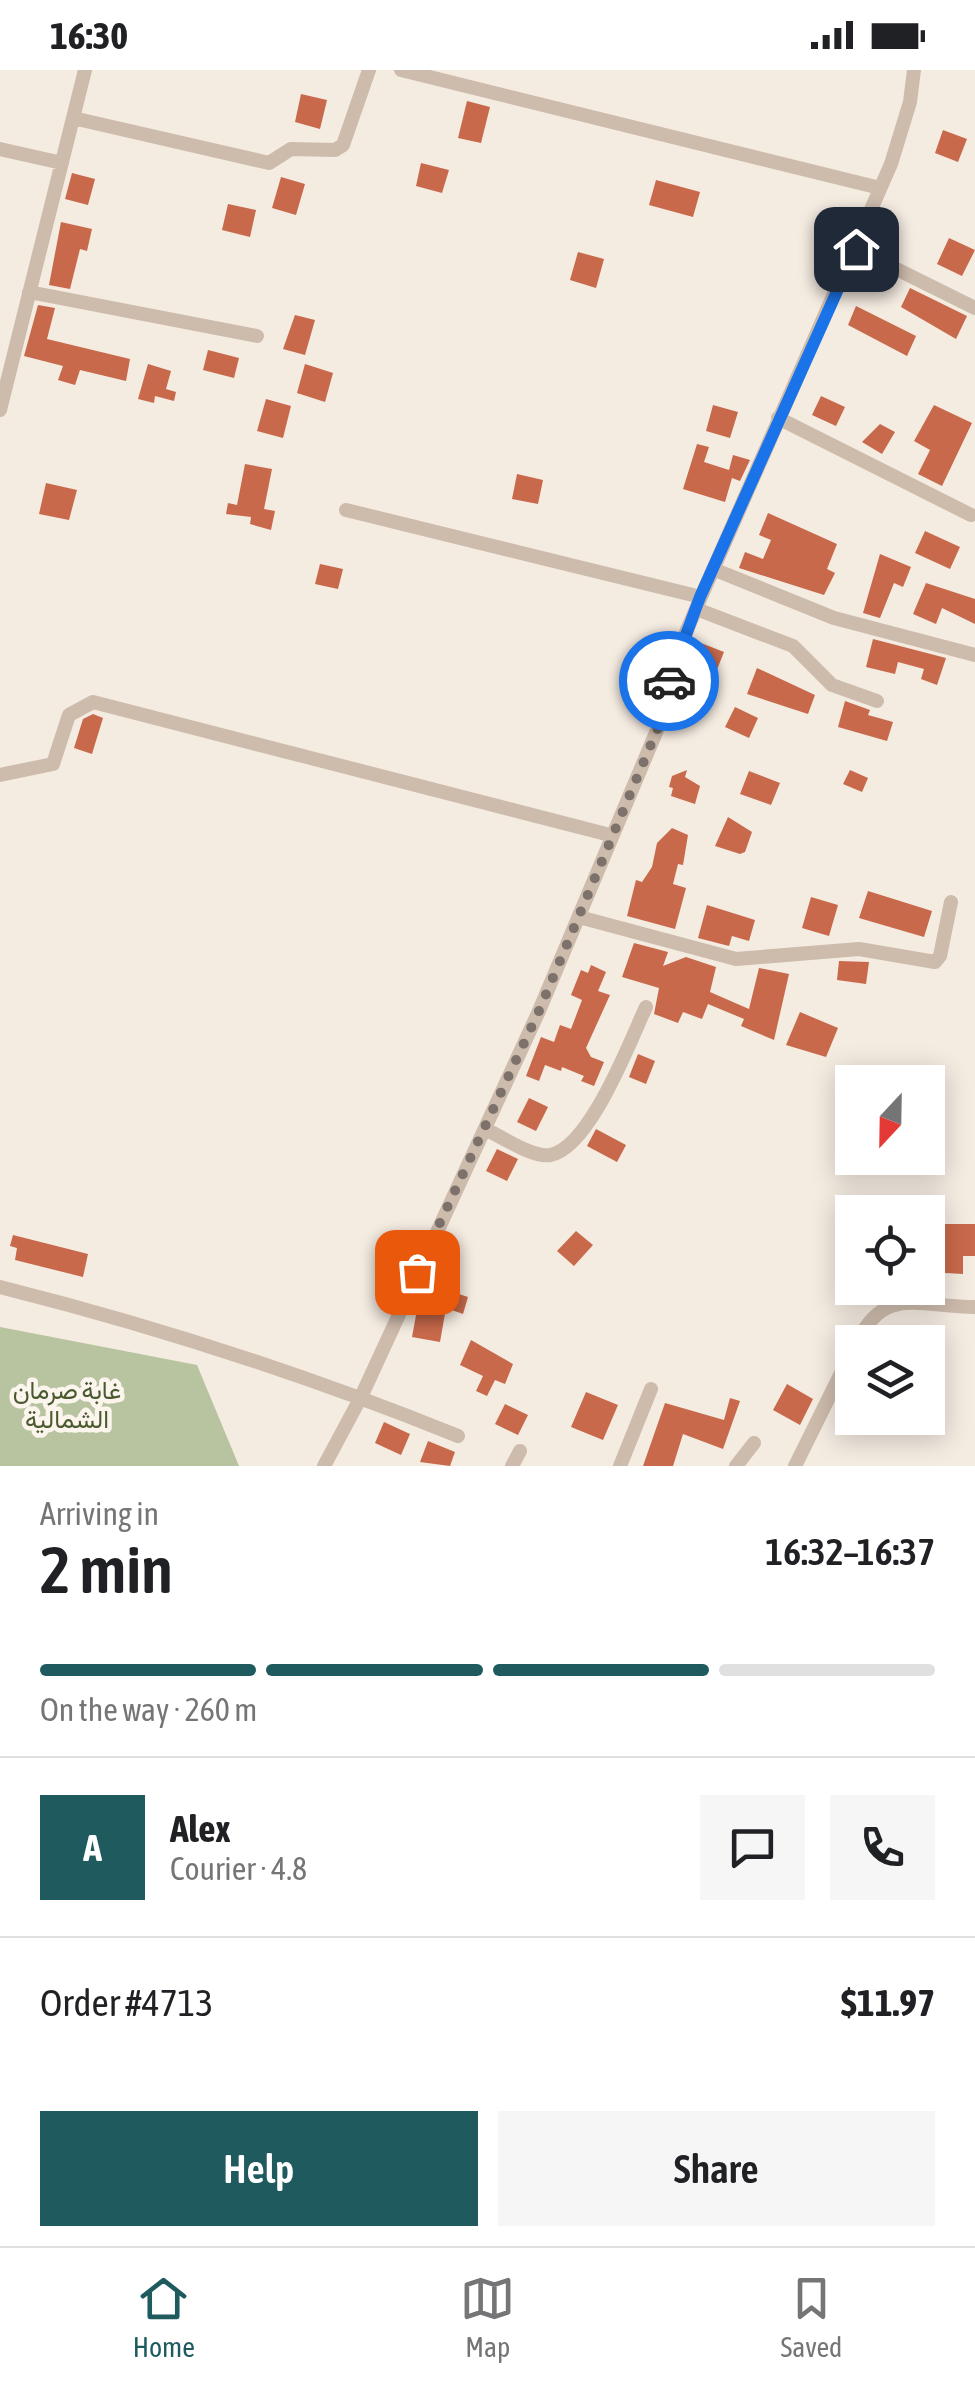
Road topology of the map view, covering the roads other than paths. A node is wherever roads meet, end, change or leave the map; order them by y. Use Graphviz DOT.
graph roads {
  1 [pos="85,70"];
  2 [pos="369,70"];
  3 [pos="401,70"];
  4 [pos="914,70"];
  5 [pos="74,118"];
  6 [pos="0,149"];
  7 [pos="62,164"];
  8 [pos="880,188"];
  9 [pos="856,249"];
  10 [pos="29,292"];
  11 [pos="975,308"];
  12 [pos="257,336"];
  13 [pos="0,410"];
  14 [pos="778,418"];
  15 [pos="346,510"];
  16 [pos="971,515"];
  17 [pos="713,569"];
  18 [pos="699,604"];
  19 [pos="975,654"];
  20 [pos="877,701"];
  21 [pos="0,775"];
  22 [pos="610,836"];
  23 [pos="951,902"];
  24 [pos="579,916"];
  25 [pos="646,1007"];
  26 [pos="484,1129"];
  27 [pos="0,1287"];
  28 [pos="975,1307"];
  29 [pos="866,1325"];
  30 [pos="835,1385"];
  31 [pos="651,1388"];
  32 [pos="361,1397"];
  33 [pos="458,1436"];
  34 [pos="754,1443"];
  35 [pos="520,1451"];
  36 [pos="324,1466"];
  37 [pos="512,1466"];
  38 [pos="620,1466"];
  39 [pos="736,1466"];
  40 [pos="795,1466"];
  1 -- 5 [label="street"];
  2 -- 5 [label="street"];
  3 -- 8 [label="street"];
  4 -- 8 [label="street"];
  5 -- 7 [label="street"];
  6 -- 7 [label="street"];
  7 -- 10 [label="street"];
  8 -- 9 [label="street"];
  9 -- 11 [label="street"];
  9 -- 14 [label="street"];
  10 -- 12 [label="street"];
  10 -- 13 [label="street"];
  14 -- 16 [label="street"];
  14 -- 17 [label="street"];
  15 -- 18 [label="street"];
  17 -- 18 [label="street"];
  17 -- 19 [label="street"];
  18 -- 20 [label="street"];
  18 -- 22 [label="street"];
  21 -- 22 [label="street"];
  22 -- 24 [label="street"];
  23 -- 24 [label="street"];
  24 -- 26 [label="street"];
  25 -- 26 [label="street"];
  26 -- 32 [label="street"];
  27 -- 32 [label="street"];
  28 -- 29 [label="street"];
  30 -- 40 [label="street"];
  31 -- 38 [label="street"];
  32 -- 33 [label="street"];
  32 -- 36 [label="street"];
  34 -- 39 [label="street"];
  35 -- 37 [label="street"];
}
